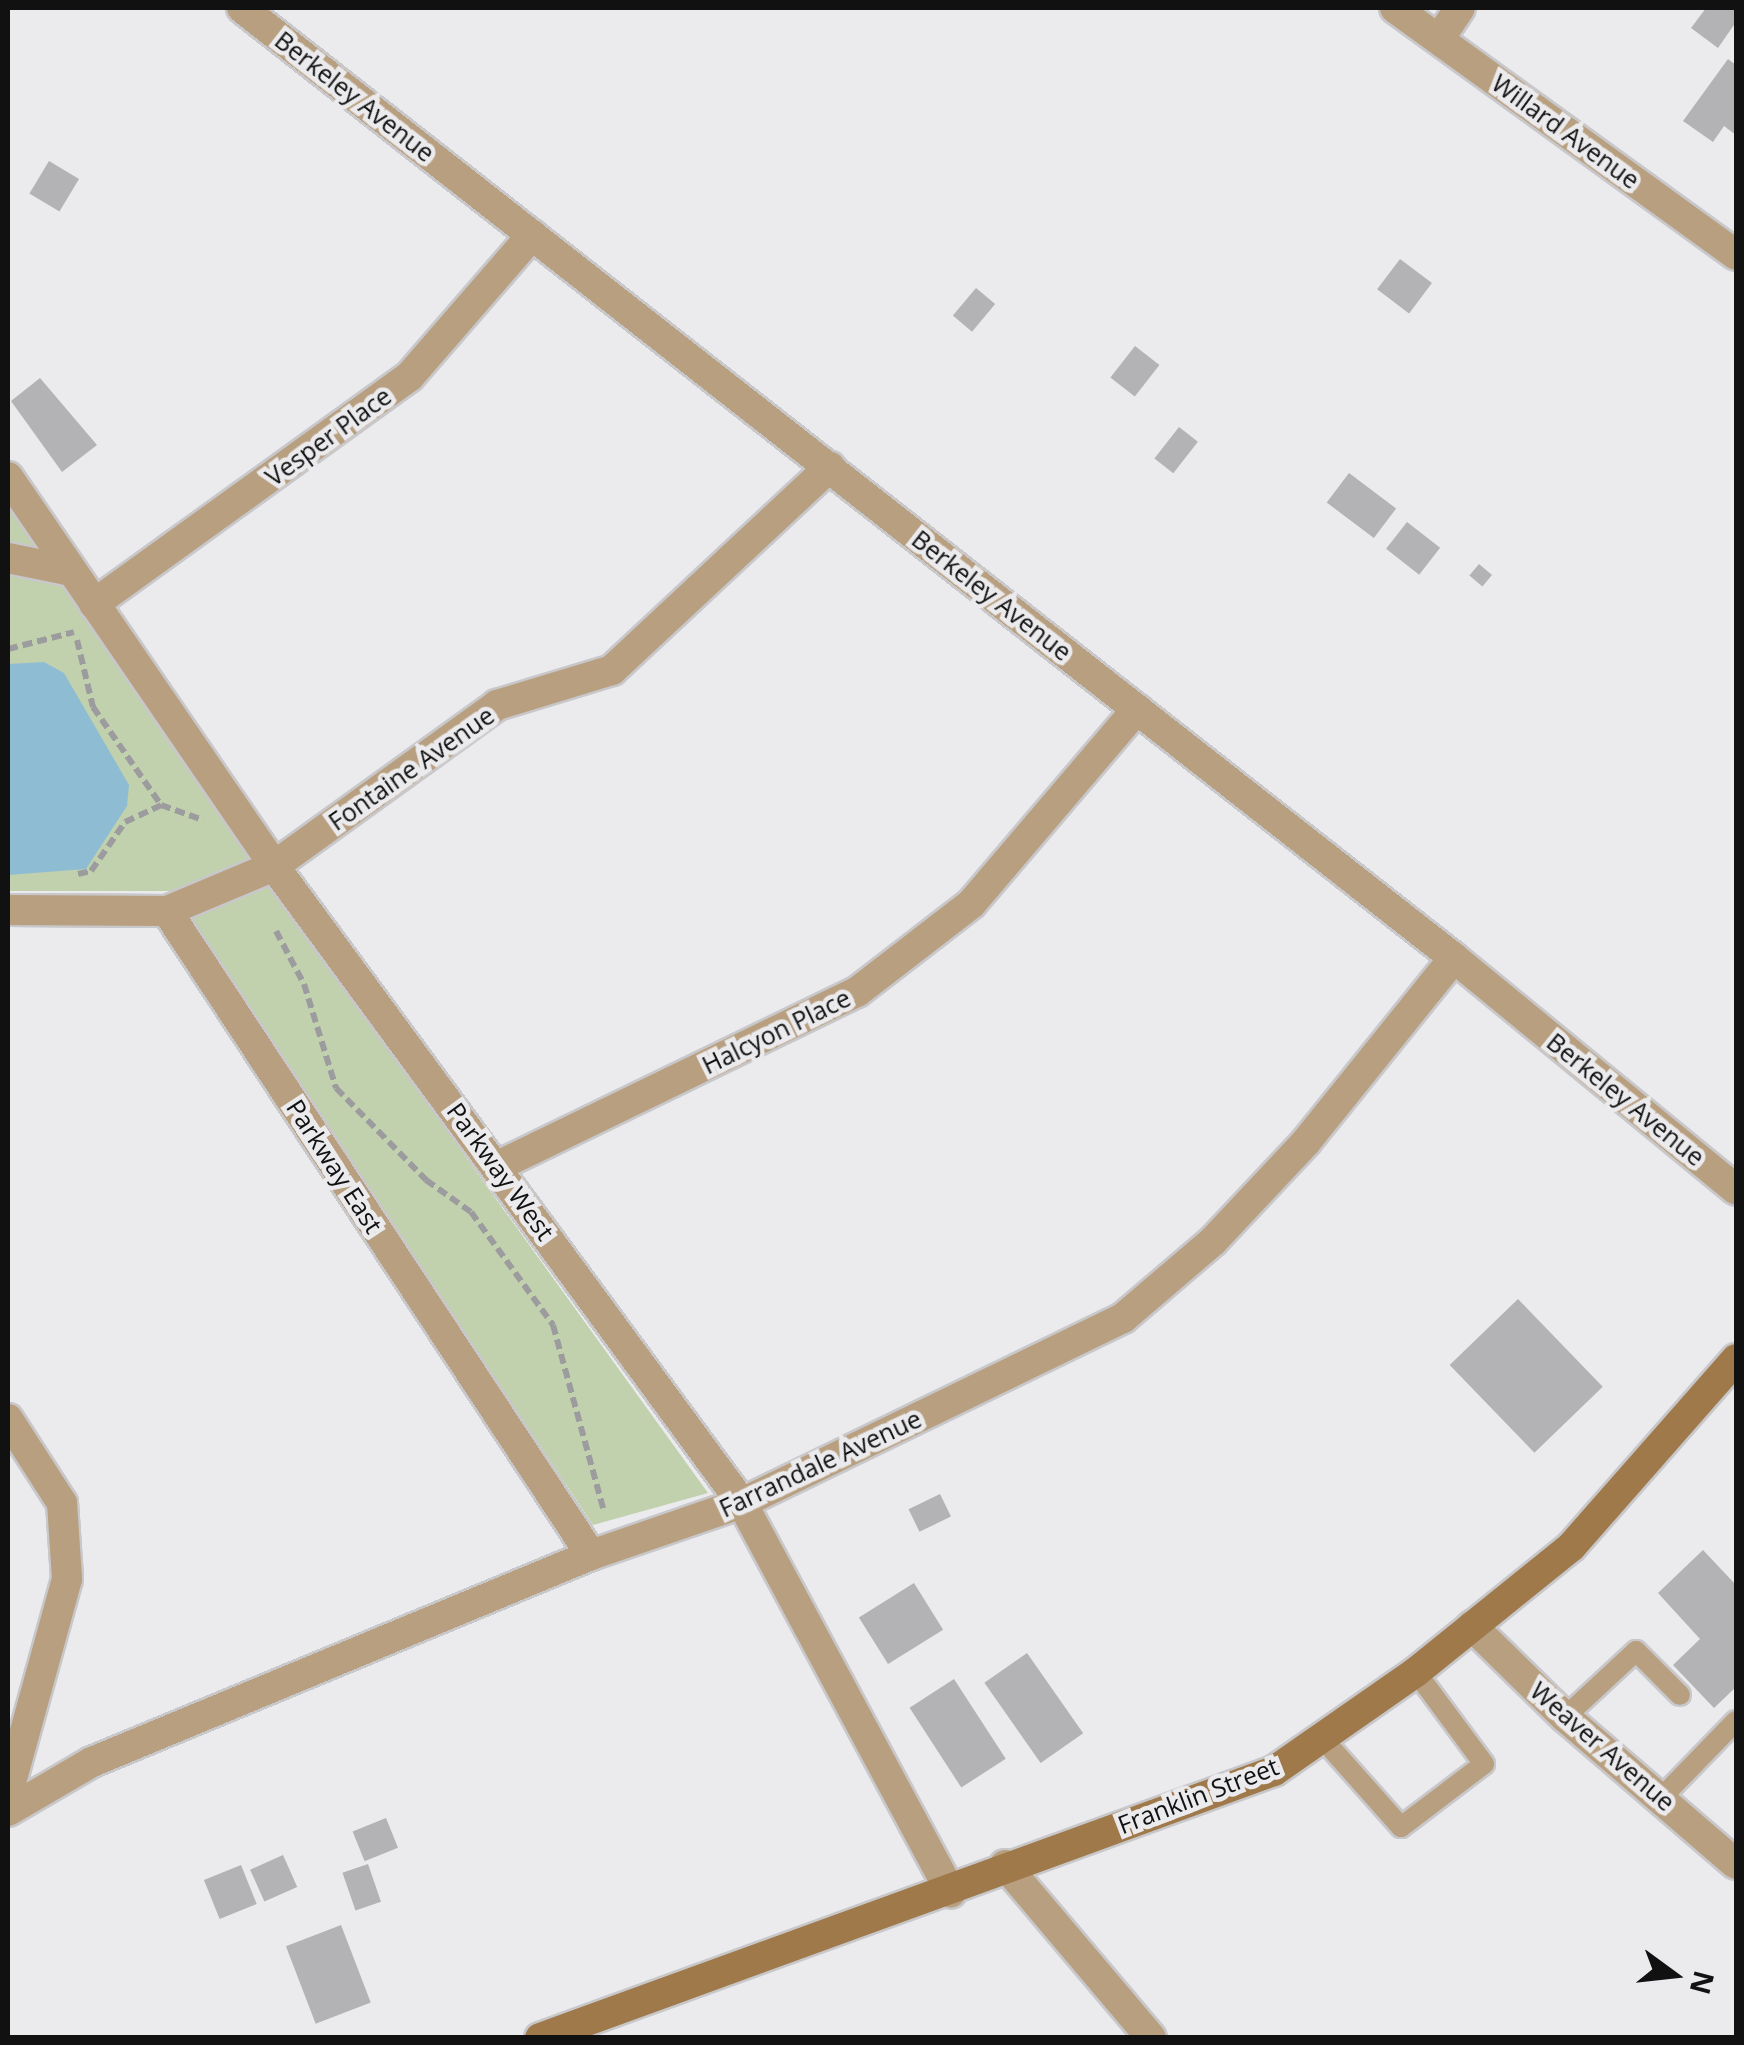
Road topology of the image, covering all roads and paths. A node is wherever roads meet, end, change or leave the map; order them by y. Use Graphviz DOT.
graph roads {
  1 [pos="242,8"];
  2 [pos="1394,8"];
  3 [pos="1460,8"];
  4 [pos="1439,39"];
  5 [pos="532,235"];
  6 [pos="1736,254"];
  7 [pos="830,467"];
  8 [pos="8,477"];
  9 [pos="8,558"];
  10 [pos="72,571"];
  11 [pos="90,617"];
  12 [pos="8,649"];
  13 [pos="1137,710"];
  14 [pos="161,805"];
  15 [pos="247,826"];
  16 [pos="260,872"];
  17 [pos="73,875"];
  18 [pos="8,910"];
  19 [pos="168,911"];
  20 [pos="1454,958"];
  21 [pos="498,1166"];
  22 [pos="1736,1190"];
  23 [pos="1736,1358"];
  24 [pos="8,1420"];
  25 [pos="742,1503"];
  26 [pos="601,1551"];
  27 [pos="1472,1626"];
  28 [pos="1416,1672"];
  29 [pos="1680,1695"];
  30 [pos="1566,1717"];
  31 [pos="1736,1721"];
  32 [pos="1322,1738"];
  33 [pos="8,1793"];
  34 [pos="1662,1797"];
  35 [pos="8,1811"];
  36 [pos="1736,1864"];
  37 [pos="1005,1865"];
  38 [pos="951,1893"];
  39 [pos="540,2038"];
  40 [pos="1151,2038"];
  1 -- 5 [label="street, Berkeley Avenue"];
  2 -- 4 [label="street, Willard Avenue"];
  3 -- 4 [label="street"];
  4 -- 6 [label="street, Willard Avenue"];
  5 -- 7 [label="street, Berkeley Avenue"];
  5 -- 11 [label="street, Vesper Place"];
  7 -- 13 [label="street, Berkeley Avenue"];
  7 -- 16 [label="street, Fontaine Avenue"];
  8 -- 10 [label="street, Parkway West"];
  9 -- 10 [label="street"];
  10 -- 11 [label="street, Parkway West"];
  11 -- 12 [label="path"];
  11 -- 14 [label="path"];
  11 -- 15 [label="street, Parkway West"];
  13 -- 20 [label="street, Berkeley Avenue"];
  13 -- 21 [label="street, Halcyon Place"];
  14 -- 15 [label="path"];
  14 -- 17 [label="path"];
  15 -- 16 [label="street, Parkway West"];
  16 -- 19 [label="street, Fontaine Avenue"];
  16 -- 21 [label="street, Parkway West"];
  16 -- 26 [label="path"];
  18 -- 19 [label="street"];
  19 -- 26 [label="street, Parkway East"];
  20 -- 22 [label="street, Berkeley Avenue"];
  20 -- 25 [label="street, Farrandale Avenue"];
  21 -- 25 [label="street, Parkway West"];
  23 -- 27 [label="main road, Franklin Street"];
  24 -- 33 [label="street"];
  25 -- 26 [label="street, Farrandale Avenue"];
  25 -- 38 [label="street, Parkway West"];
  26 -- 35 [label="street, Farrandale Avenue"];
  27 -- 28 [label="main road, Franklin Street"];
  27 -- 30 [label="street, Weaver Avenue"];
  28 -- 32 [label="main road, Franklin Street"];
  28 -- 32 [label="lane"];
  29 -- 30 [label="lane"];
  30 -- 34 [label="street, Weaver Avenue"];
  31 -- 34 [label="lane"];
  32 -- 37 [label="main road, Franklin Street"];
  34 -- 36 [label="street, Weaver Avenue"];
  37 -- 38 [label="main road, Franklin Street"];
  37 -- 40 [label="street"];
  38 -- 39 [label="main road, Franklin Street"];
}
